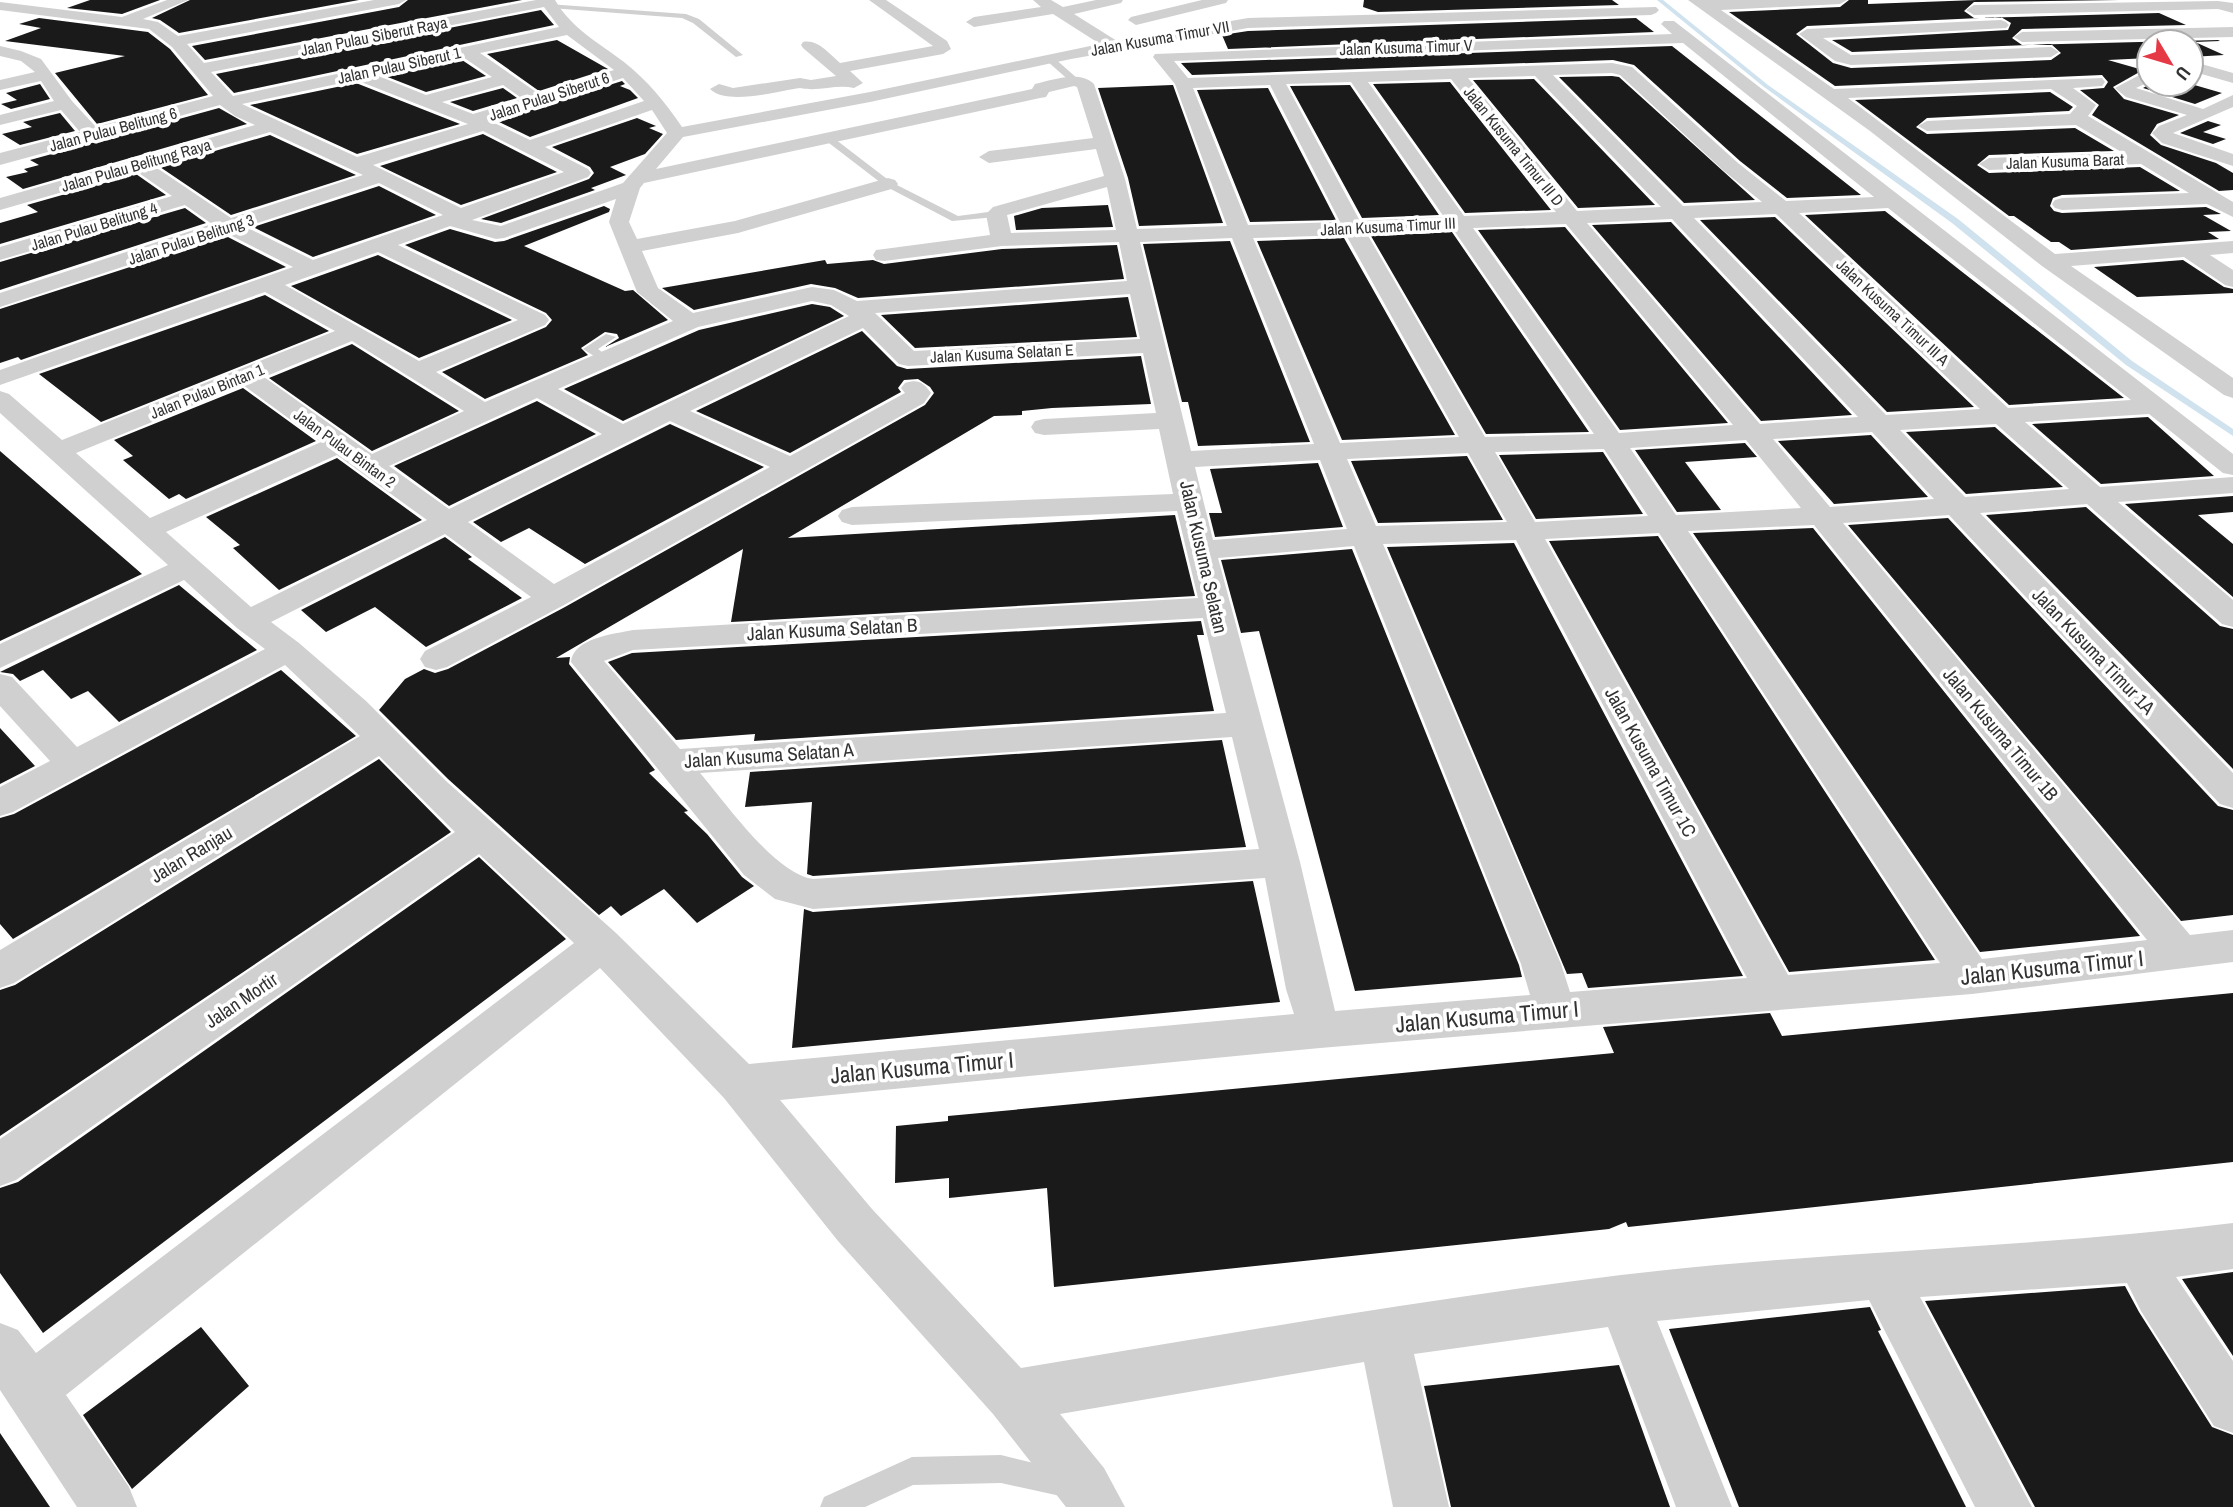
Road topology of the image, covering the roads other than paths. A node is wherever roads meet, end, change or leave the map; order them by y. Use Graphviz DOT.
graph roads {
  1 [pos="66,0"];
  2 [pos="181,0"];
  3 [pos="398,0"];
  4 [pos="876,0"];
  5 [pos="1040,0"];
  6 [pos="1116,0"];
  7 [pos="1222,0"];
  8 [pos="1544,0"];
  9 [pos="1840,0"];
  10 [pos="1956,0"];
  11 [pos="549,3"];
  12 [pos="1699,3"];
  13 [pos="284,4"];
  14 [pos="1645,5"];
  15 [pos="0,6"];
  16 [pos="445,6"];
  17 [pos="1287,6"];
  18 [pos="2225,7"];
  19 [pos="37,10"];
  20 [pos="1974,10"];
  21 [pos="1059,11"];
  22 [pos="1557,12"];
  23 [pos="320,15"];
  24 [pos="464,18"];
  25 [pos="296,19"];
  26 [pos="1298,19"];
  27 [pos="127,20"];
  28 [pos="0,22"];
  29 [pos="974,22"];
  30 [pos="2001,25"];
  31 [pos="571,29"];
  32 [pos="1023,30"];
  33 [pos="1091,30"];
  34 [pos="2229,32"];
  35 [pos="2022,37"];
  36 [pos="1686,38"];
  37 [pos="175,41"];
  38 [pos="348,41"];
  39 [pos="955,42"];
  40 [pos="809,46"];
  41 [pos="1115,47"];
  42 [pos="0,51"];
  43 [pos="466,51"];
  44 [pos="2051,52"];
  45 [pos="23,55"];
  46 [pos="739,55"];
  47 [pos="1050,59"];
  48 [pos="2067,62"];
  49 [pos="2233,62"];
  50 [pos="0,63"];
  51 [pos="2205,63"];
  52 [pos="2100,65"];
  53 [pos="384,68"];
  54 [pos="200,69"];
  55 [pos="2205,69"];
  56 [pos="1540,71"];
  57 [pos="626,72"];
  58 [pos="356,74"];
  59 [pos="844,74"];
  60 [pos="46,75"];
  61 [pos="1457,75"];
  62 [pos="1356,77"];
  63 [pos="2135,78"];
  64 [pos="2233,78"];
  65 [pos="504,79"];
  66 [pos="1275,79"];
  67 [pos="1080,82"];
  68 [pos="1183,83"];
  69 [pos="2055,84"];
  70 [pos="0,85"];
  71 [pos="719,89"];
  72 [pos="1830,94"];
  73 [pos="2135,94"];
  74 [pos="870,97"];
  75 [pos="2150,98"];
  76 [pos="226,100"];
  77 [pos="536,100"];
  78 [pos="2233,100"];
  79 [pos="425,101"];
  80 [pos="657,102"];
  81 [pos="65,104"];
  82 [pos="2207,114"];
  83 [pos="2080,119"];
  84 [pos="0,120"];
  85 [pos="2233,120"];
  86 [pos="479,122"];
  87 [pos="271,126"];
  88 [pos="1927,126"];
  89 [pos="677,133"];
  90 [pos="92,134"];
  91 [pos="828,138"];
  92 [pos="1104,142"];
  93 [pos="531,146"];
  94 [pos="989,156"];
  95 [pos="2140,158"];
  96 [pos="0,159"];
  97 [pos="2233,160"];
  98 [pos="138,164"];
  99 [pos="356,164"];
  100 [pos="1990,164"];
  101 [pos="380,176"];
  102 [pos="1115,179"];
  103 [pos="634,183"];
  104 [pos="888,184"];
  105 [pos="2233,197"];
  106 [pos="188,198"];
  107 [pos="2210,198"];
  108 [pos="1893,202"];
  109 [pos="0,204"];
  110 [pos="2062,204"];
  111 [pos="1782,208"];
  112 [pos="2233,211"];
  113 [pos="1677,212"];
  114 [pos="996,214"];
  115 [pos="1572,218"];
  116 [pos="458,219"];
  117 [pos="1458,223"];
  118 [pos="230,227"];
  119 [pos="1353,228"];
  120 [pos="1240,232"];
  121 [pos="1128,234"];
  122 [pos="1002,240"];
  123 [pos="382,246"];
  124 [pos="628,247"];
  125 [pos="2233,247"];
  126 [pos="2188,250"];
  127 [pos="0,254"];
  128 [pos="884,255"];
  129 [pos="2050,261"];
  130 [pos="314,269"];
  131 [pos="2233,281"];
  132 [pos="269,285"];
  133 [pos="1140,287"];
  134 [pos="0,300"];
  135 [pos="859,313"];
  136 [pos="690,322"];
  137 [pos="354,332"];
  138 [pos="1155,345"];
  139 [pos="417,371"];
  140 [pos="245,375"];
  141 [pos="0,378"];
  142 [pos="538,388"];
  143 [pos="914,388"];
  144 [pos="2233,390"];
  145 [pos="0,399"];
  146 [pos="2154,406"];
  147 [pos="483,412"];
  148 [pos="671,412"];
  149 [pos="2003,417"];
  150 [pos="1172,420"];
  151 [pos="1878,423"];
  152 [pos="1044,427"];
  153 [pos="1753,432"];
  154 [pos="622,434"];
  155 [pos="1612,441"];
  156 [pos="339,444"];
  157 [pos="1475,445"];
  158 [pos="60,450"];
  159 [pos="1332,451"];
  160 [pos="1181,460"];
  161 [pos="370,465"];
  162 [pos="791,466"];
  163 [pos="2233,467"];
  164 [pos="2233,485"];
  165 [pos="2095,495"];
  166 [pos="1189,502"];
  167 [pos="1955,506"];
  168 [pos="852,516"];
  169 [pos="1821,516"];
  170 [pos="445,521"];
  171 [pos="1668,524"];
  172 [pos="146,530"];
  173 [pos="1526,531"];
  174 [pos="1365,536"];
  175 [pos="1203,550"];
  176 [pos="188,567"];
  177 [pos="553,598"];
  178 [pos="1216,607"];
  179 [pos="2233,617"];
  180 [pos="247,621"];
  181 [pos="288,650"];
  182 [pos="0,657"];
  183 [pos="436,659"];
  184 [pos="0,685"];
  185 [pos="1244,723"];
  186 [pos="383,738"];
  187 [pos="670,762"];
  188 [pos="73,764"];
  189 [pos="2233,795"];
  190 [pos="0,803"];
  191 [pos="480,834"];
  192 [pos="1281,862"];
  193 [pos="602,944"];
  194 [pos="2233,946"];
  195 [pos="2180,953"];
  196 [pos="0,971"];
  197 [pos="1972,977"];
  198 [pos="1776,992"];
  199 [pos="1555,1010"];
  200 [pos="1320,1030"];
  201 [pos="740,1084"];
  202 [pos="0,1165"];
  203 [pos="2233,1246"];
  204 [pos="2141,1258"];
  205 [pos="1882,1275"];
  206 [pos="1623,1300"];
  207 [pos="1384,1334"];
  208 [pos="0,1348"];
  209 [pos="32,1389"];
  210 [pos="1011,1396"];
  211 [pos="2233,1407"];
  212 [pos="1091,1497"];
  213 [pos="109,1507"];
  214 [pos="834,1507"];
  215 [pos="1421,1507"];
  216 [pos="1704,1507"];
  217 [pos="2004,1507"];
  1 -- 19 [label="street"];
  2 -- 27 [label="street"];
  3 -- 23 [label="street"];
  4 -- 39 [label="street"];
  5 -- 21 [label="street"];
  6 -- 21 [label="street"];
  7 -- 33 [label="street"];
  8 -- 22 [label="street"];
  9 -- 12 [label="street"];
  10 -- 20 [label="street"];
  11 -- 24 [label="street, Jalan Pulau Siberut Raya"];
  11 -- 31 [label="street"];
  11 -- 46 [label="lane"];
  12 -- 72 [label="street"];
  13 -- 25 [label="street"];
  14 -- 22 [label="street, Jalan Kusuma Timur VII"];
  14 -- 36 [label="street"];
  15 -- 19 [label="street"];
  16 -- 24 [label="street"];
  17 -- 26 [label="street"];
  18 -- 20 [label="street"];
  18 -- 34 [label="street"];
  19 -- 27 [label="street"];
  19 -- 28 [label="street"];
  20 -- 30 [label="street"];
  21 -- 29 [label="street"];
  21 -- 33 [label="street"];
  22 -- 26 [label="street, Jalan Kusuma Timur VII"];
  23 -- 25 [label="street"];
  23 -- 38 [label="street"];
  24 -- 38 [label="street, Jalan Pulau Siberut Raya"];
  25 -- 37 [label="street"];
  26 -- 41 [label="street, Jalan Kusuma Timur VII"];
  27 -- 37 [label="street"];
  30 -- 35 [label="street"];
  30 -- 44 [label="street"];
  31 -- 43 [label="street, Jalan Pulau Siberut 1"];
  31 -- 57 [label="street"];
  32 -- 39 [label="street"];
  33 -- 41 [label="street"];
  34 -- 35 [label="street"];
  35 -- 44 [label="street"];
  36 -- 68 [label="street, Jalan Kusuma Timur V"];
  36 -- 108 [label="street"];
  37 -- 54 [label="street"];
  38 -- 53 [label="street"];
  38 -- 54 [label="street, Jalan Pulau Siberut Raya"];
  39 -- 59 [label="street"];
  40 -- 59 [label="street"];
  41 -- 47 [label="street, Jalan Kusuma Timur VII"];
  42 -- 45 [label="street"];
  43 -- 53 [label="street, Jalan Pulau Siberut 1"];
  43 -- 65 [label="street"];
  44 -- 48 [label="street"];
  45 -- 50 [label="street"];
  45 -- 60 [label="street"];
  47 -- 67 [label="lane"];
  47 -- 74 [label="street, Jalan Kusuma Timur VII"];
  49 -- 51 [label="street"];
  52 -- 69 [label="street"];
  53 -- 58 [label="street, Jalan Pulau Siberut 1"];
  54 -- 76 [label="street"];
  55 -- 64 [label="street"];
  56 -- 61 [label="street, Jalan Kusuma Timur III A"];
  56 -- 111 [label="street, Jalan Kusuma Timur III A"];
  56 -- 113 [label="street, Jalan Kusuma Timur 1A"];
  57 -- 77 [label="street, Jalan Pulau Siberut 6"];
  57 -- 80 [label="street"];
  58 -- 76 [label="street, Jalan Pulau Siberut 1"];
  58 -- 79 [label="street"];
  59 -- 71 [label="street"];
  59 -- 74 [label="street"];
  60 -- 70 [label="street"];
  60 -- 81 [label="street"];
  61 -- 62 [label="street, Jalan Kusuma Timur III A"];
  61 -- 115 [label="street, Jalan Kusuma Timur III D"];
  62 -- 66 [label="street, Jalan Kusuma Timur III A"];
  62 -- 117 [label="street"];
  63 -- 73 [label="street"];
  65 -- 77 [label="street"];
  65 -- 79 [label="street"];
  66 -- 68 [label="street, Jalan Kusuma Timur III A"];
  66 -- 119 [label="street, Jalan Kusuma Timur 1C"];
  67 -- 91 [label="street"];
  67 -- 92 [label="street, Jalan Kusuma Selatan"];
  68 -- 120 [label="street"];
  69 -- 72 [label="street"];
  69 -- 83 [label="street"];
  72 -- 129 [label="street"];
  74 -- 89 [label="street, Jalan Kusuma Timur VII"];
  75 -- 82 [label="street"];
  76 -- 87 [label="street"];
  76 -- 90 [label="street, Jalan Pulau Belitung 6"];
  77 -- 86 [label="street, Jalan Pulau Siberut 6"];
  78 -- 82 [label="street"];
  79 -- 86 [label="street"];
  80 -- 89 [label="street"];
  80 -- 93 [label="street"];
  81 -- 84 [label="street"];
  81 -- 90 [label="street"];
  82 -- 85 [label="street"];
  82 -- 97 [label="street"];
  83 -- 88 [label="street"];
  83 -- 95 [label="street, Jalan Kusuma Barat"];
  86 -- 93 [label="street"];
  86 -- 99 [label="street, Jalan Pulau Siberut 6"];
  87 -- 98 [label="street, Jalan Pulau Belitung Raya"];
  87 -- 99 [label="street"];
  89 -- 103 [label="street"];
  90 -- 96 [label="street, Jalan Pulau Belitung 6"];
  91 -- 103 [label="street"];
  91 -- 104 [label="lane"];
  92 -- 94 [label="street"];
  92 -- 102 [label="street, Jalan Kusuma Selatan"];
  93 -- 116 [label="street"];
  95 -- 100 [label="street, Jalan Kusuma Barat"];
  95 -- 107 [label="street, Jalan Kusuma Barat"];
  98 -- 106 [label="street"];
  98 -- 109 [label="street, Jalan Pulau Belitung Raya"];
  99 -- 101 [label="street"];
  101 -- 116 [label="street"];
  101 -- 118 [label="street, Jalan Pulau Belitung 3"];
  102 -- 114 [label="street"];
  102 -- 121 [label="street, Jalan Kusuma Selatan"];
  103 -- 116 [label="street"];
  103 -- 124 [label="street"];
  104 -- 114 [label="lane"];
  104 -- 124 [label="street"];
  105 -- 107 [label="street"];
  106 -- 118 [label="street"];
  106 -- 127 [label="street, Jalan Pulau Belitung 4"];
  107 -- 110 [label="street"];
  107 -- 112 [label="street, Jalan Kusuma Barat"];
  108 -- 111 [label="street, Jalan Kusuma Timur III"];
  108 -- 146 [label="street"];
  111 -- 113 [label="street, Jalan Kusuma Timur III"];
  111 -- 149 [label="street, Jalan Kusuma Timur III A"];
  113 -- 115 [label="street, Jalan Kusuma Timur III"];
  113 -- 151 [label="street, Jalan Kusuma Timur 1A"];
  114 -- 122 [label="street"];
  115 -- 117 [label="street, Jalan Kusuma Timur III"];
  115 -- 153 [label="street, Jalan Kusuma Timur III D"];
  116 -- 123 [label="street"];
  117 -- 119 [label="street, Jalan Kusuma Timur III"];
  117 -- 155 [label="street"];
  118 -- 130 [label="street"];
  118 -- 134 [label="street, Jalan Pulau Belitung 3"];
  119 -- 120 [label="street, Jalan Kusuma Timur III"];
  119 -- 157 [label="street, Jalan Kusuma Timur 1C"];
  120 -- 121 [label="street, Jalan Kusuma Timur III"];
  120 -- 159 [label="street"];
  121 -- 122 [label="street, Jalan Kusuma Timur III"];
  121 -- 133 [label="street, Jalan Kusuma Selatan"];
  122 -- 128 [label="street, Jalan Kusuma Timur III"];
  123 -- 130 [label="street"];
  123 -- 139 [label="street"];
  124 -- 136 [label="street"];
  125 -- 126 [label="street"];
  126 -- 129 [label="street"];
  126 -- 131 [label="street"];
  129 -- 144 [label="street"];
  130 -- 132 [label="street"];
  132 -- 137 [label="street"];
  132 -- 141 [label="street"];
  133 -- 135 [label="street"];
  133 -- 138 [label="street, Jalan Kusuma Selatan"];
  135 -- 136 [label="street"];
  135 -- 138 [label="street, Jalan Kusuma Selatan E"];
  135 -- 148 [label="street"];
  136 -- 142 [label="street"];
  137 -- 139 [label="street"];
  137 -- 140 [label="street, Jalan Pulau Bintan 1"];
  138 -- 150 [label="street, Jalan Kusuma Selatan"];
  139 -- 147 [label="street"];
  140 -- 156 [label="street, Jalan Pulau Bintan 2"];
  140 -- 158 [label="street, Jalan Pulau Bintan 1"];
  142 -- 147 [label="street"];
  142 -- 154 [label="street"];
  143 -- 162 [label="street"];
  145 -- 158 [label="street"];
  146 -- 149 [label="street"];
  146 -- 163 [label="street"];
  147 -- 161 [label="street"];
  148 -- 154 [label="street"];
  148 -- 162 [label="street"];
  149 -- 151 [label="street"];
  149 -- 165 [label="street, Jalan Kusuma Timur III A"];
  150 -- 152 [label="street"];
  150 -- 160 [label="street, Jalan Kusuma Selatan"];
  151 -- 153 [label="street"];
  151 -- 167 [label="street, Jalan Kusuma Timur 1A"];
  153 -- 155 [label="street"];
  153 -- 169 [label="street, Jalan Kusuma Timur 1B"];
  154 -- 170 [label="street"];
  155 -- 157 [label="street"];
  155 -- 171 [label="street"];
  156 -- 161 [label="street, Jalan Pulau Bintan 2"];
  156 -- 172 [label="street"];
  157 -- 159 [label="street"];
  157 -- 173 [label="street, Jalan Kusuma Timur 1C"];
  158 -- 172 [label="street"];
  159 -- 160 [label="street"];
  159 -- 174 [label="street"];
  160 -- 166 [label="street, Jalan Kusuma Selatan"];
  161 -- 170 [label="street, Jalan Pulau Bintan 2"];
  162 -- 177 [label="street"];
  164 -- 165 [label="street"];
  165 -- 167 [label="street"];
  165 -- 179 [label="street"];
  166 -- 168 [label="street"];
  166 -- 175 [label="street, Jalan Kusuma Selatan"];
  167 -- 169 [label="street"];
  167 -- 189 [label="street, Jalan Kusuma Timur 1A"];
  169 -- 171 [label="street"];
  169 -- 195 [label="street, Jalan Kusuma Timur 1B"];
  170 -- 177 [label="street, Jalan Pulau Bintan 2"];
  170 -- 180 [label="street"];
  171 -- 173 [label="street"];
  171 -- 197 [label="street"];
  172 -- 176 [label="street"];
  173 -- 174 [label="street"];
  173 -- 198 [label="street, Jalan Kusuma Timur 1C"];
  174 -- 175 [label="street"];
  174 -- 199 [label="street"];
  175 -- 178 [label="street, Jalan Kusuma Selatan"];
  176 -- 180 [label="street"];
  176 -- 182 [label="street"];
  177 -- 183 [label="street"];
  178 -- 185 [label="street, Jalan Kusuma Selatan"];
  178 -- 187 [label="street, Jalan Kusuma Selatan B"];
  180 -- 181 [label="street"];
  181 -- 186 [label="street"];
  181 -- 188 [label="street"];
  184 -- 188 [label="street"];
  185 -- 187 [label="street, Jalan Kusuma Selatan A"];
  185 -- 192 [label="street, Jalan Kusuma Selatan"];
  186 -- 191 [label="street"];
  186 -- 196 [label="street, Jalan Ranjau"];
  187 -- 192 [label="street, Jalan Kusuma Selatan A"];
  188 -- 190 [label="street"];
  191 -- 193 [label="street"];
  191 -- 202 [label="street, Jalan Mortir"];
  192 -- 200 [label="street, Jalan Kusuma Selatan"];
  193 -- 201 [label="street"];
  193 -- 209 [label="street"];
  194 -- 195 [label="street, Jalan Kusuma Timur I"];
  195 -- 197 [label="street, Jalan Kusuma Timur I"];
  197 -- 198 [label="street, Jalan Kusuma Timur I"];
  198 -- 199 [label="street, Jalan Kusuma Timur I"];
  199 -- 200 [label="street, Jalan Kusuma Timur I"];
  200 -- 201 [label="street, Jalan Kusuma Timur I"];
  201 -- 210 [label="street"];
  203 -- 204 [label="street"];
  204 -- 205 [label="street"];
  204 -- 211 [label="street"];
  205 -- 206 [label="street"];
  205 -- 217 [label="street"];
  206 -- 207 [label="street"];
  206 -- 216 [label="street"];
  207 -- 210 [label="street"];
  207 -- 215 [label="street"];
  208 -- 209 [label="street"];
  209 -- 213 [label="street"];
  210 -- 212 [label="street"];
  212 -- 214 [label="lane"];
}
